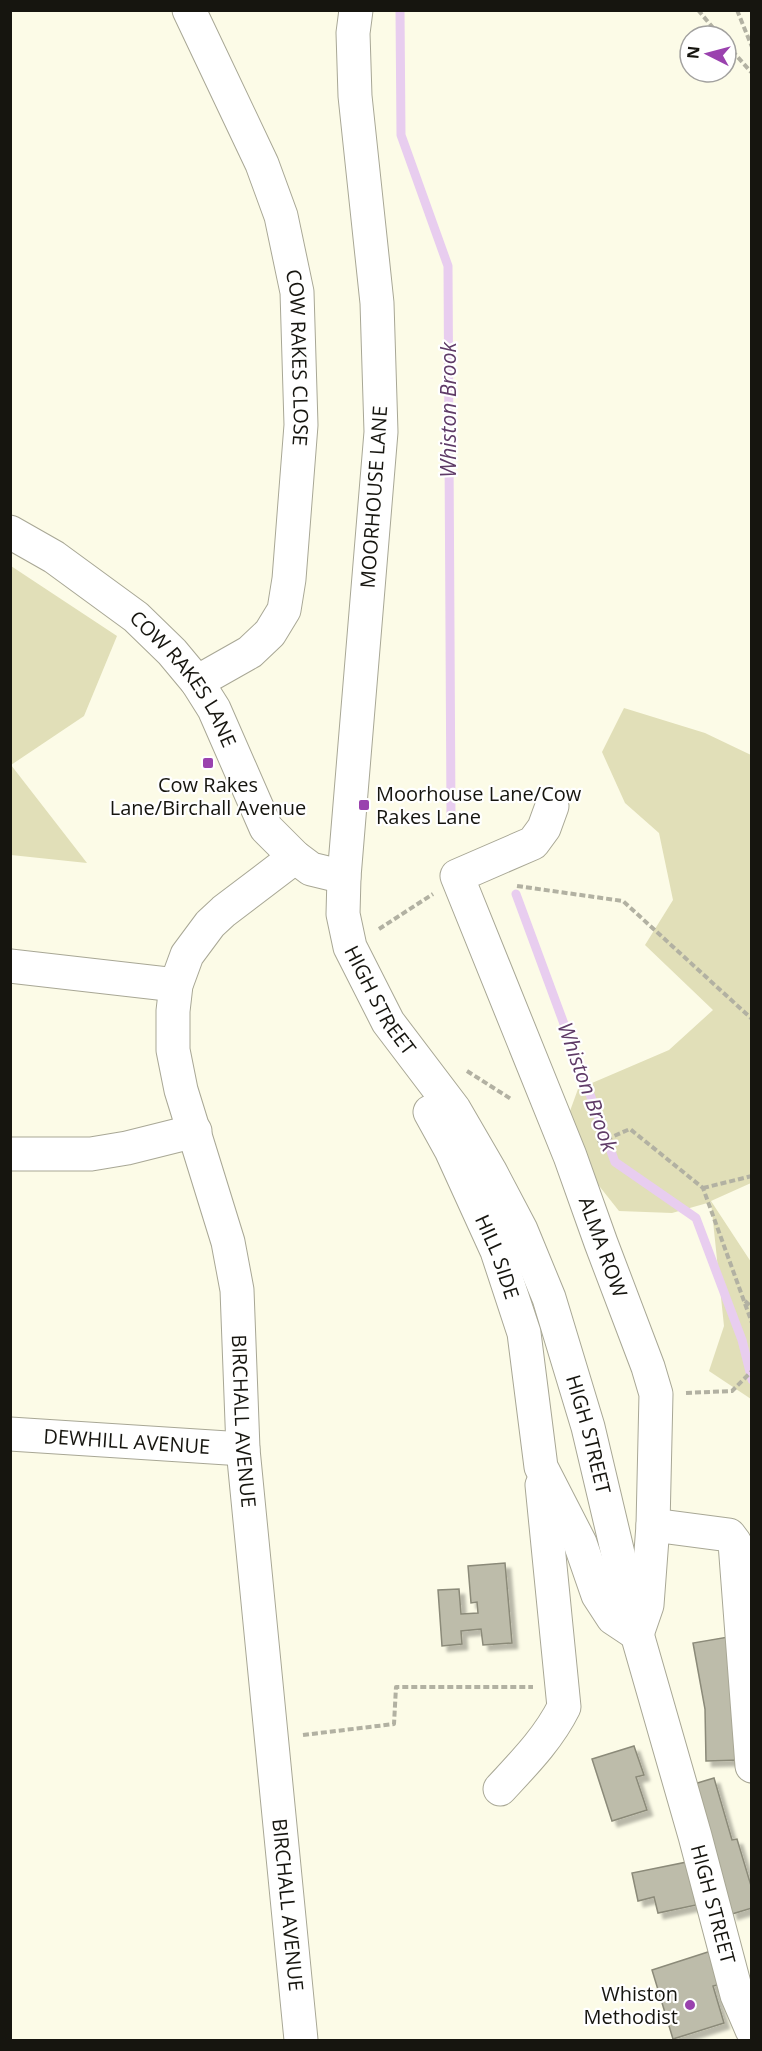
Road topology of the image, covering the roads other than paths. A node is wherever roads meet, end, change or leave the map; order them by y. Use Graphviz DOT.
graph roads {
  1 [pos="189,10"];
  2 [pos="356,10"];
  3 [pos="10,532"];
  4 [pos="197,682"];
  5 [pos="552,806"];
  6 [pos="295,857"];
  7 [pos="344,877"];
  8 [pos="10,966"];
  9 [pos="176,985"];
  10 [pos="416,1060"];
  11 [pos="195,1131"];
  12 [pos="10,1154"];
  13 [pos="10,1434"];
  14 [pos="243,1449"];
  15 [pos="540,1467"];
  16 [pos="653,1525"];
  17 [pos="637,1634"];
  18 [pos="752,1766"];
  19 [pos="500,1789"];
  20 [pos="752,2030"];
  21 [pos="301,2040"];
  1 -- 4 [label="street, COW RAKES CLOSE"];
  2 -- 7 [label="street, MOORHOUSE LANE"];
  3 -- 4 [label="street, COW RAKES LANE"];
  4 -- 6 [label="street, COW RAKES LANE"];
  5 -- 16 [label="street, ALMA ROW"];
  6 -- 7 [label="street, COW RAKES LANE"];
  6 -- 9 [label="street, BIRCHALL AVENUE"];
  7 -- 10 [label="street, HIGH STREET"];
  8 -- 9 [label="street"];
  9 -- 11 [label="street, BIRCHALL AVENUE"];
  10 -- 15 [label="street, HILL SIDE"];
  10 -- 17 [label="street, HIGH STREET"];
  11 -- 12 [label="street"];
  11 -- 14 [label="street, BIRCHALL AVENUE"];
  13 -- 14 [label="street, DEWHILL AVENUE"];
  14 -- 21 [label="street, BIRCHALL AVENUE"];
  15 -- 17 [label="street, HILL SIDE"];
  15 -- 19 [label="street, HILL SIDE"];
  16 -- 17 [label="street, ALMA ROW"];
  16 -- 18 [label="street"];
  17 -- 20 [label="street, HIGH STREET"];
}
